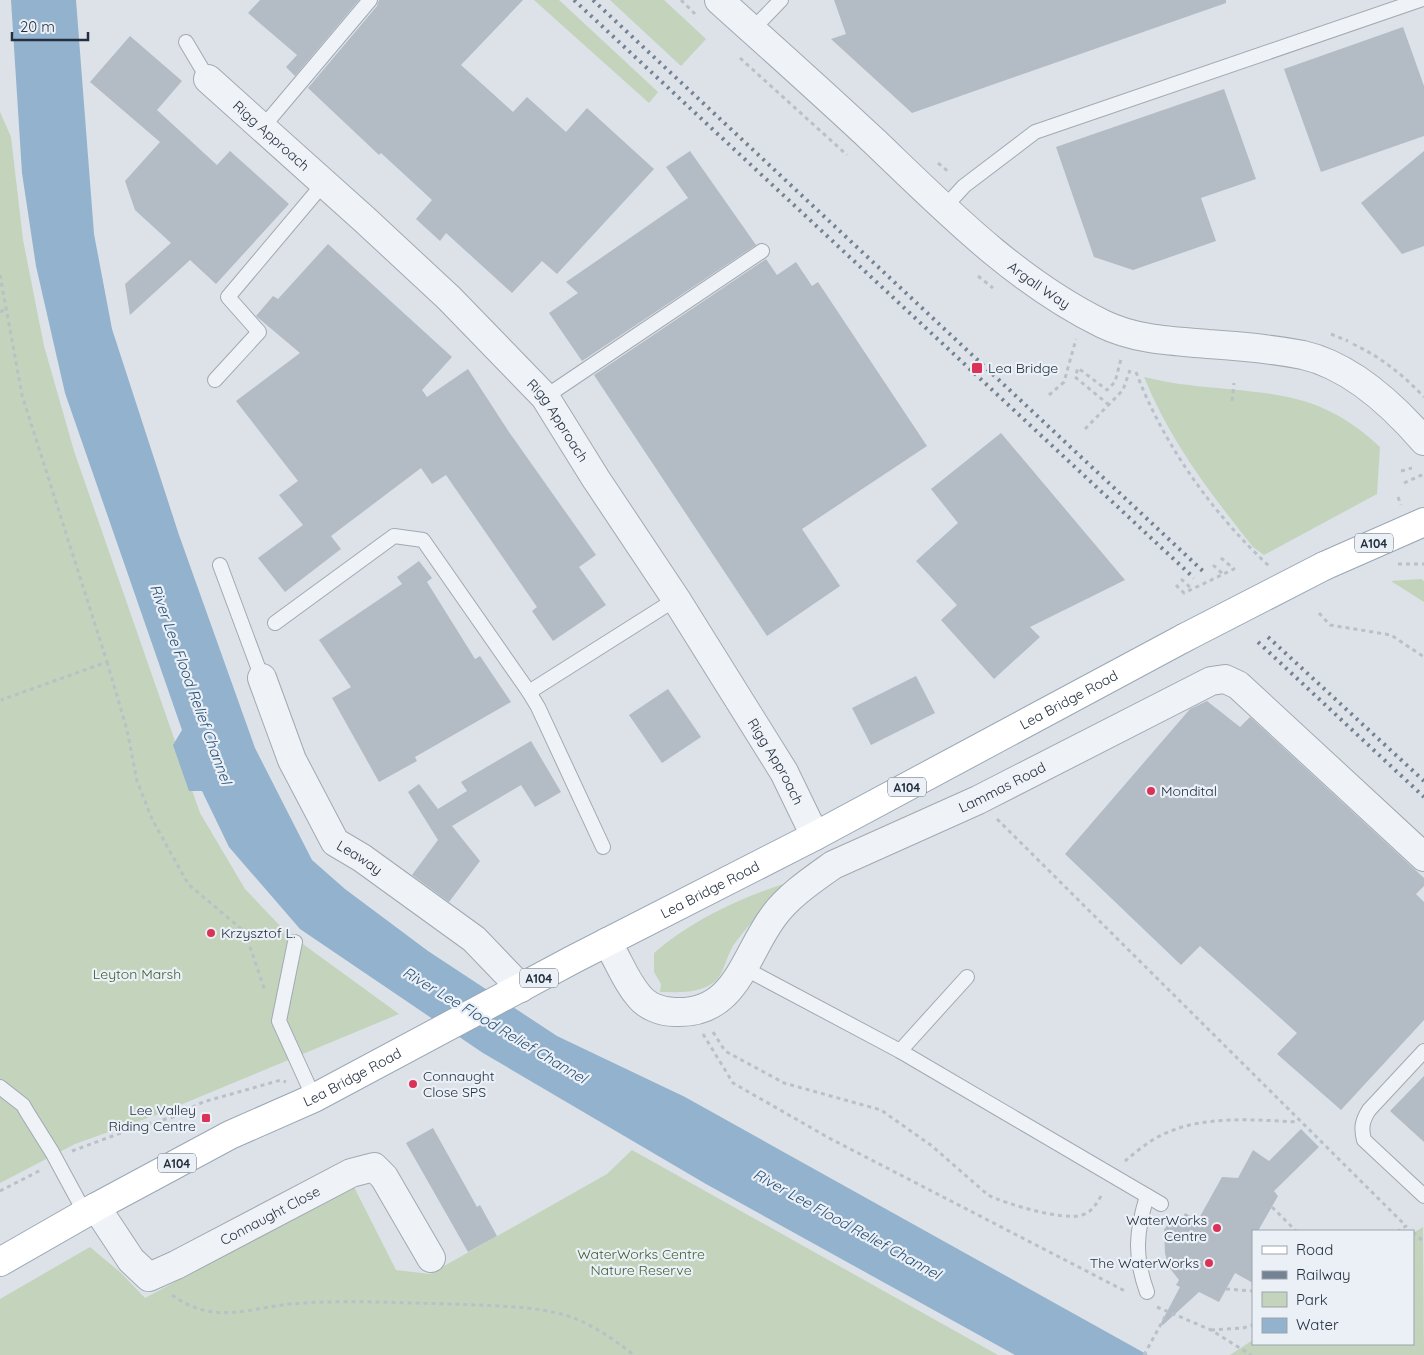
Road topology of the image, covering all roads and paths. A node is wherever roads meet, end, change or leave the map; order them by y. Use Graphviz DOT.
graph roads {
  1 [pos="370,0"];
  2 [pos="719,0"];
  3 [pos="781,0"];
  4 [pos="1420,0"];
  5 [pos="752,30"];
  6 [pos="186,42"];
  7 [pos="208,79"];
  8 [pos="262,128"];
  9 [pos="324,184"];
  10 [pos="943,209"];
  11 [pos="762,251"];
  12 [pos="0,275"];
  13 [pos="6,309"];
  14 [pos="0,312"];
  15 [pos="1077,336"];
  16 [pos="1120,362"];
  17 [pos="1130,370"];
  18 [pos="1136,372"];
  19 [pos="215,380"];
  20 [pos="1234,384"];
  21 [pos="1049,396"];
  22 [pos="545,397"];
  23 [pos="1232,401"];
  24 [pos="1110,405"];
  25 [pos="1085,428"];
  26 [pos="1424,441"];
  27 [pos="1412,468"];
  28 [pos="1401,472"];
  29 [pos="1424,474"];
  30 [pos="1404,483"];
  31 [pos="1398,498"];
  32 [pos="1400,503"];
  33 [pos="1424,522"];
  34 [pos="1220,556"];
  35 [pos="220,565"];
  36 [pos="1213,565"];
  37 [pos="1272,568"];
  38 [pos="1223,574"];
  39 [pos="1181,579"];
  40 [pos="1176,585"];
  41 [pos="1192,589"];
  42 [pos="676,599"];
  43 [pos="1319,613"];
  44 [pos="276,623"];
  45 [pos="1424,657"];
  46 [pos="107,662"];
  47 [pos="262,678"];
  48 [pos="529,692"];
  49 [pos="1,700"];
  50 [pos="978,800"];
  51 [pos="815,836"];
  52 [pos="603,847"];
  53 [pos="1424,857"];
  54 [pos="295,942"];
  55 [pos="607,942"];
  56 [pos="744,968"];
  57 [pos="967,977"];
  58 [pos="513,993"];
  59 [pos="266,994"];
  60 [pos="696,1009"];
  61 [pos="900,1051"];
  62 [pos="1424,1051"];
  63 [pos="286,1082"];
  64 [pos="0,1087"];
  65 [pos="314,1098"];
  66 [pos="1299,1122"];
  67 [pos="57,1160"];
  68 [pos="1120,1166"];
  69 [pos="1106,1188"];
  70 [pos="0,1191"];
  71 [pos="1147,1196"];
  72 [pos="1424,1196"];
  73 [pos="1161,1204"];
  74 [pos="1272,1207"];
  75 [pos="90,1210"];
  76 [pos="1406,1226"];
  77 [pos="1295,1230"];
  78 [pos="1400,1230"];
  79 [pos="1410,1230"];
  80 [pos="1414,1234"];
  81 [pos="1424,1242"];
  82 [pos="431,1258"];
  83 [pos="0,1262"];
  84 [pos="156,1282"];
  85 [pos="1226,1289"];
  86 [pos="1252,1291"];
  87 [pos="1128,1292"];
  88 [pos="1147,1292"];
  89 [pos="1154,1306"];
  90 [pos="1168,1313"];
  91 [pos="1252,1325"];
  92 [pos="1211,1330"];
  93 [pos="634,1355"];
  94 [pos="1144,1355"];
  95 [pos="1251,1355"];
  1 -- 8 [label="lane"];
  2 -- 5 [label="street, Argall Way"];
  3 -- 5 [label="lane"];
  4 -- 10 [label="lane"];
  5 -- 10 [label="street, Argall Way"];
  6 -- 7 [label="lane"];
  7 -- 8 [label="street, Rigg Approach"];
  8 -- 9 [label="street, Rigg Approach"];
  9 -- 19 [label="lane"];
  9 -- 22 [label="street, Rigg Approach"];
  10 -- 26 [label="street, Argall Way"];
  11 -- 22 [label="lane"];
  12 -- 13 [label="path"];
  13 -- 14 [label="path"];
  13 -- 46 [label="path"];
  15 -- 21 [label="path"];
  16 -- 24 [label="path"];
  17 -- 24 [label="path"];
  18 -- 37 [label="path"];
  20 -- 23 [label="path"];
  22 -- 42 [label="street, Rigg Approach"];
  24 -- 25 [label="path"];
  27 -- 28 [label="path"];
  29 -- 30 [label="path"];
  31 -- 32 [label="path"];
  33 -- 51 [label="main road, Lea Bridge Road / A104, bridge"];
  34 -- 38 [label="path"];
  35 -- 47 [label="lane"];
  36 -- 38 [label="path"];
  38 -- 41 [label="path"];
  39 -- 41 [label="path"];
  40 -- 41 [label="path"];
  42 -- 48 [label="lane"];
  42 -- 51 [label="street, Rigg Approach"];
  43 -- 45 [label="path"];
  44 -- 48 [label="lane"];
  46 -- 49 [label="path"];
  46 -- 59 [label="path"];
  47 -- 58 [label="street, Leaway"];
  48 -- 52 [label="lane"];
  50 -- 53 [label="street, Lammas Road"];
  50 -- 56 [label="street, Lammas Road"];
  50 -- 66 [label="path"];
  51 -- 55 [label="main road, Lea Bridge Road / A104"];
  54 -- 65 [label="lane"];
  55 -- 58 [label="main road, Lea Bridge Road / A104"];
  55 -- 60 [label="street, Lammas Road"];
  56 -- 60 [label="street, Lammas Road"];
  56 -- 61 [label="lane"];
  57 -- 61 [label="lane"];
  58 -- 65 [label="main road, Lea Bridge Road / A104"];
  60 -- 69 [label="path"];
  60 -- 87 [label="path"];
  61 -- 71 [label="lane"];
  62 -- 72 [label="lane"];
  63 -- 67 [label="path, Lea Bridge Road"];
  64 -- 67 [label="lane"];
  65 -- 75 [label="main road, Lea Bridge Road / A104"];
  66 -- 68 [label="path"];
  66 -- 76 [label="path"];
  67 -- 70 [label="path, Lea Bridge Road"];
  67 -- 75 [label="lane"];
  71 -- 73 [label="lane"];
  71 -- 88 [label="lane"];
  74 -- 77 [label="path"];
  75 -- 83 [label="main road, Lea Bridge Road / A104"];
  75 -- 84 [label="street"];
  76 -- 78 [label="path"];
  76 -- 79 [label="path"];
  80 -- 81 [label="path"];
  82 -- 84 [label="street, Connaught Close"];
  84 -- 93 [label="path"];
  85 -- 86 [label="path"];
  89 -- 90 [label="path"];
  90 -- 92 [label="path"];
  90 -- 94 [label="path"];
  91 -- 92 [label="path"];
  92 -- 95 [label="path"];
}
